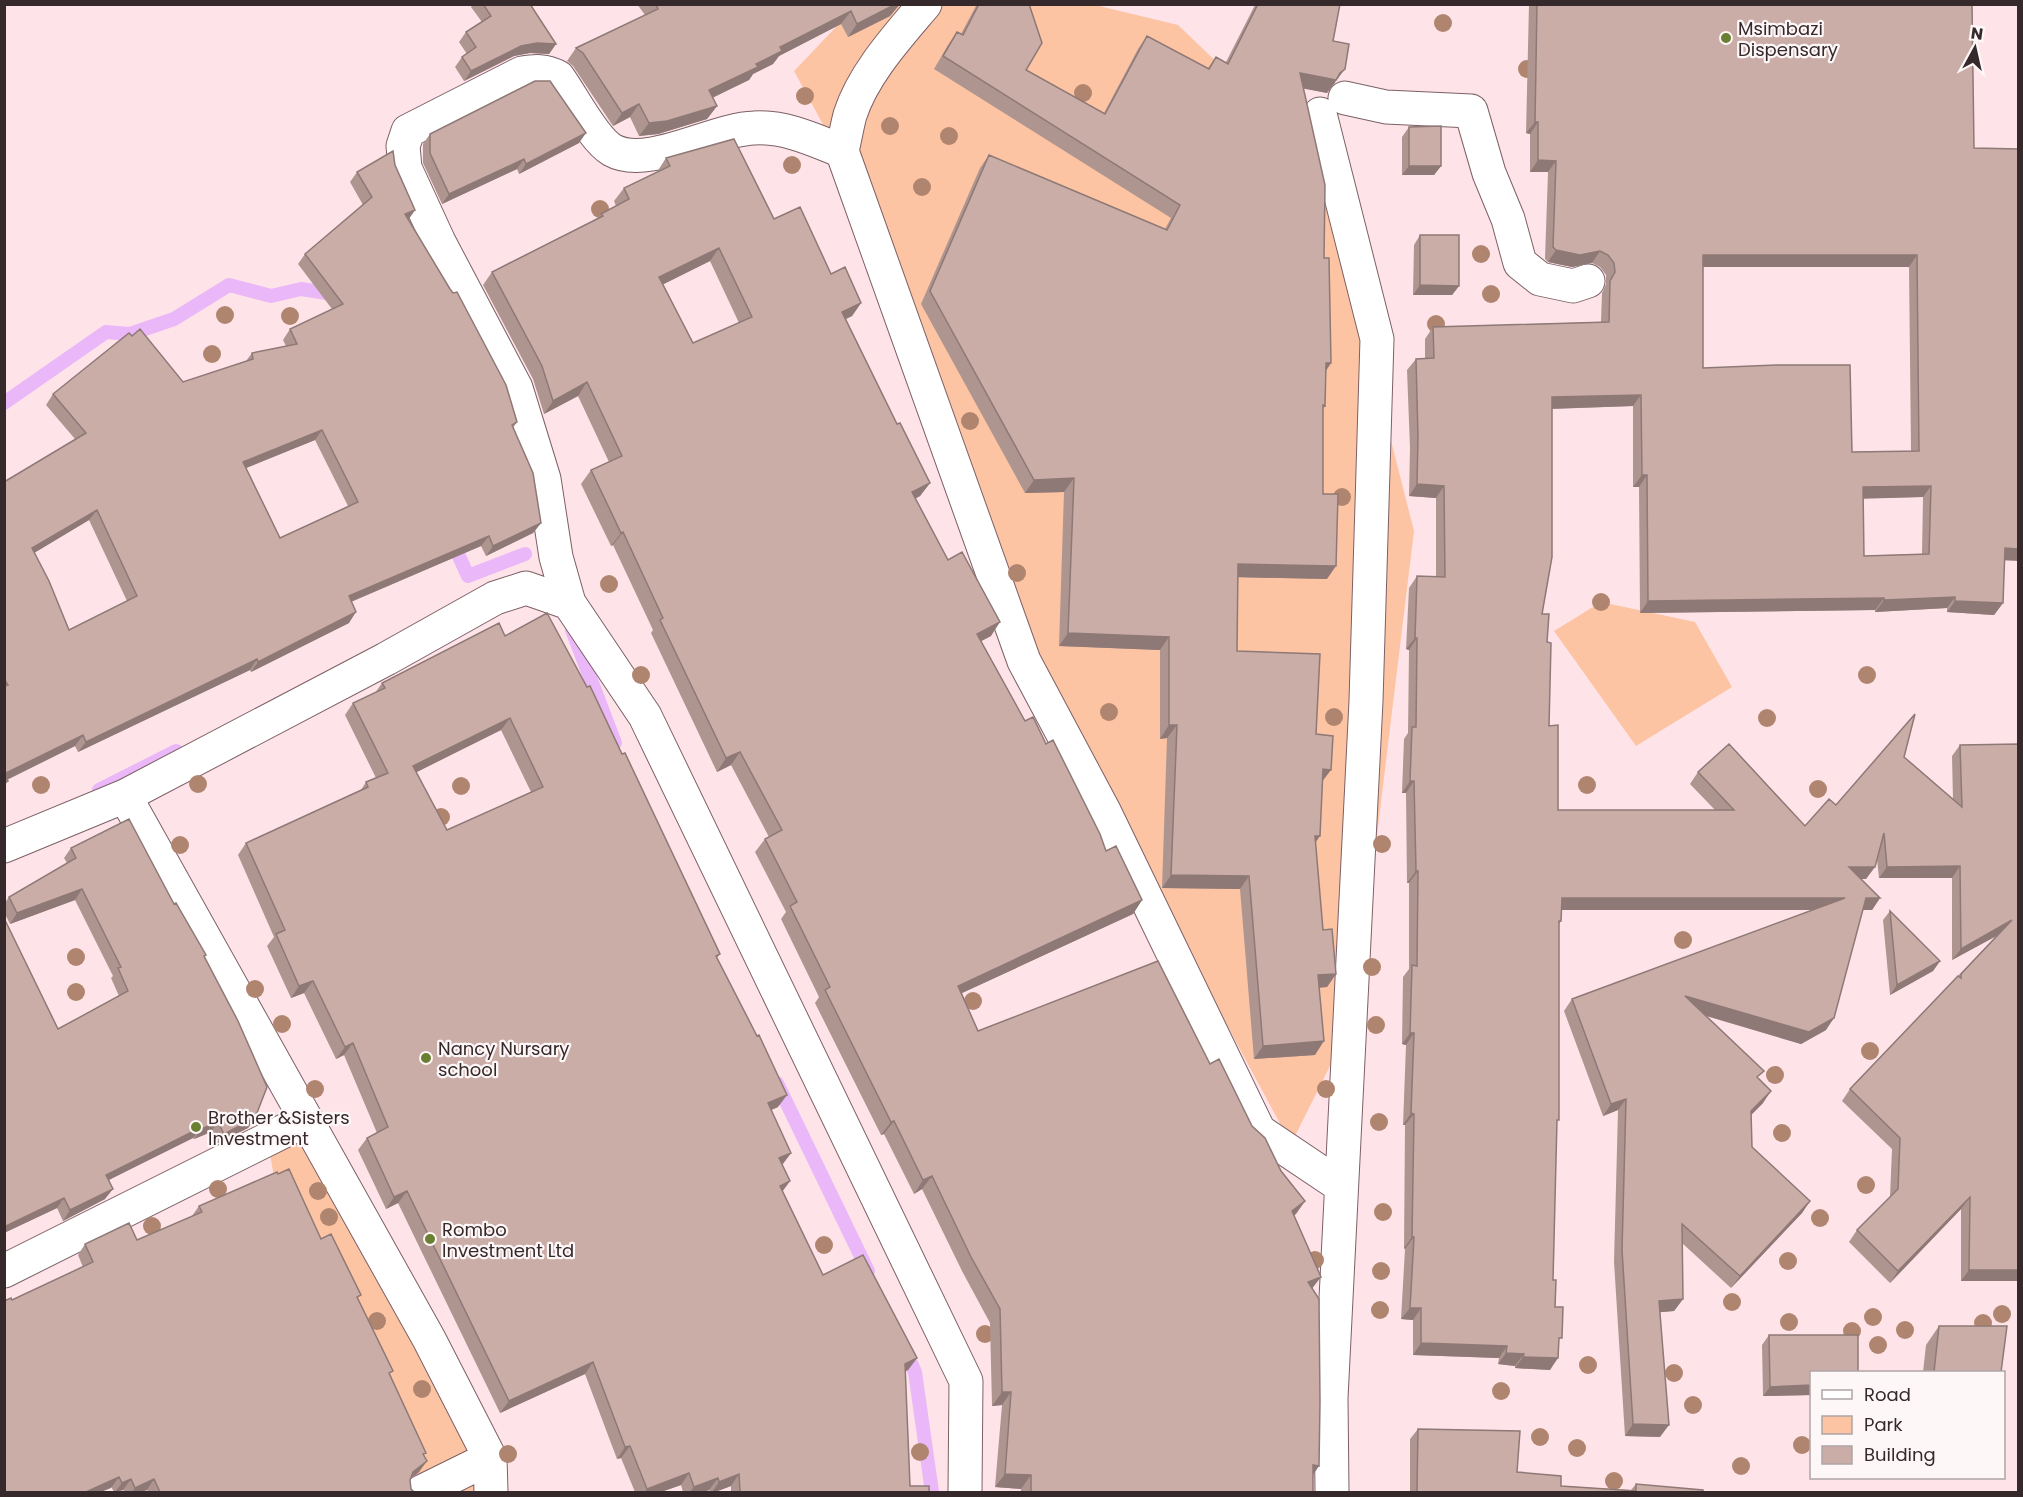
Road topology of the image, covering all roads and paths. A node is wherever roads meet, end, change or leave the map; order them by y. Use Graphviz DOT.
graph roads {
  1 [pos="925,4"];
  2 [pos="842,151"];
  3 [pos="1588,281"];
  4 [pos="569,603"];
  5 [pos="124,796"];
  6 [pos="4,846"];
  7 [pos="306,1120"];
  8 [pos="1341,1186"];
  9 [pos="4,1271"];
  10 [pos="490,1458"];
  11 [pos="421,1492"];
  12 [pos="491,1492"];
  13 [pos="965,1492"];
  14 [pos="1332,1492"];
  1 -- 2 [label="street"];
  2 -- 4 [label="street"];
  2 -- 8 [label="street"];
  3 -- 8 [label="street"];
  4 -- 5 [label="street"];
  4 -- 13 [label="street"];
  5 -- 6 [label="street"];
  5 -- 7 [label="street"];
  7 -- 9 [label="street"];
  7 -- 10 [label="street"];
  8 -- 14 [label="street"];
  10 -- 11 [label="street"];
  10 -- 12 [label="street"];
}
